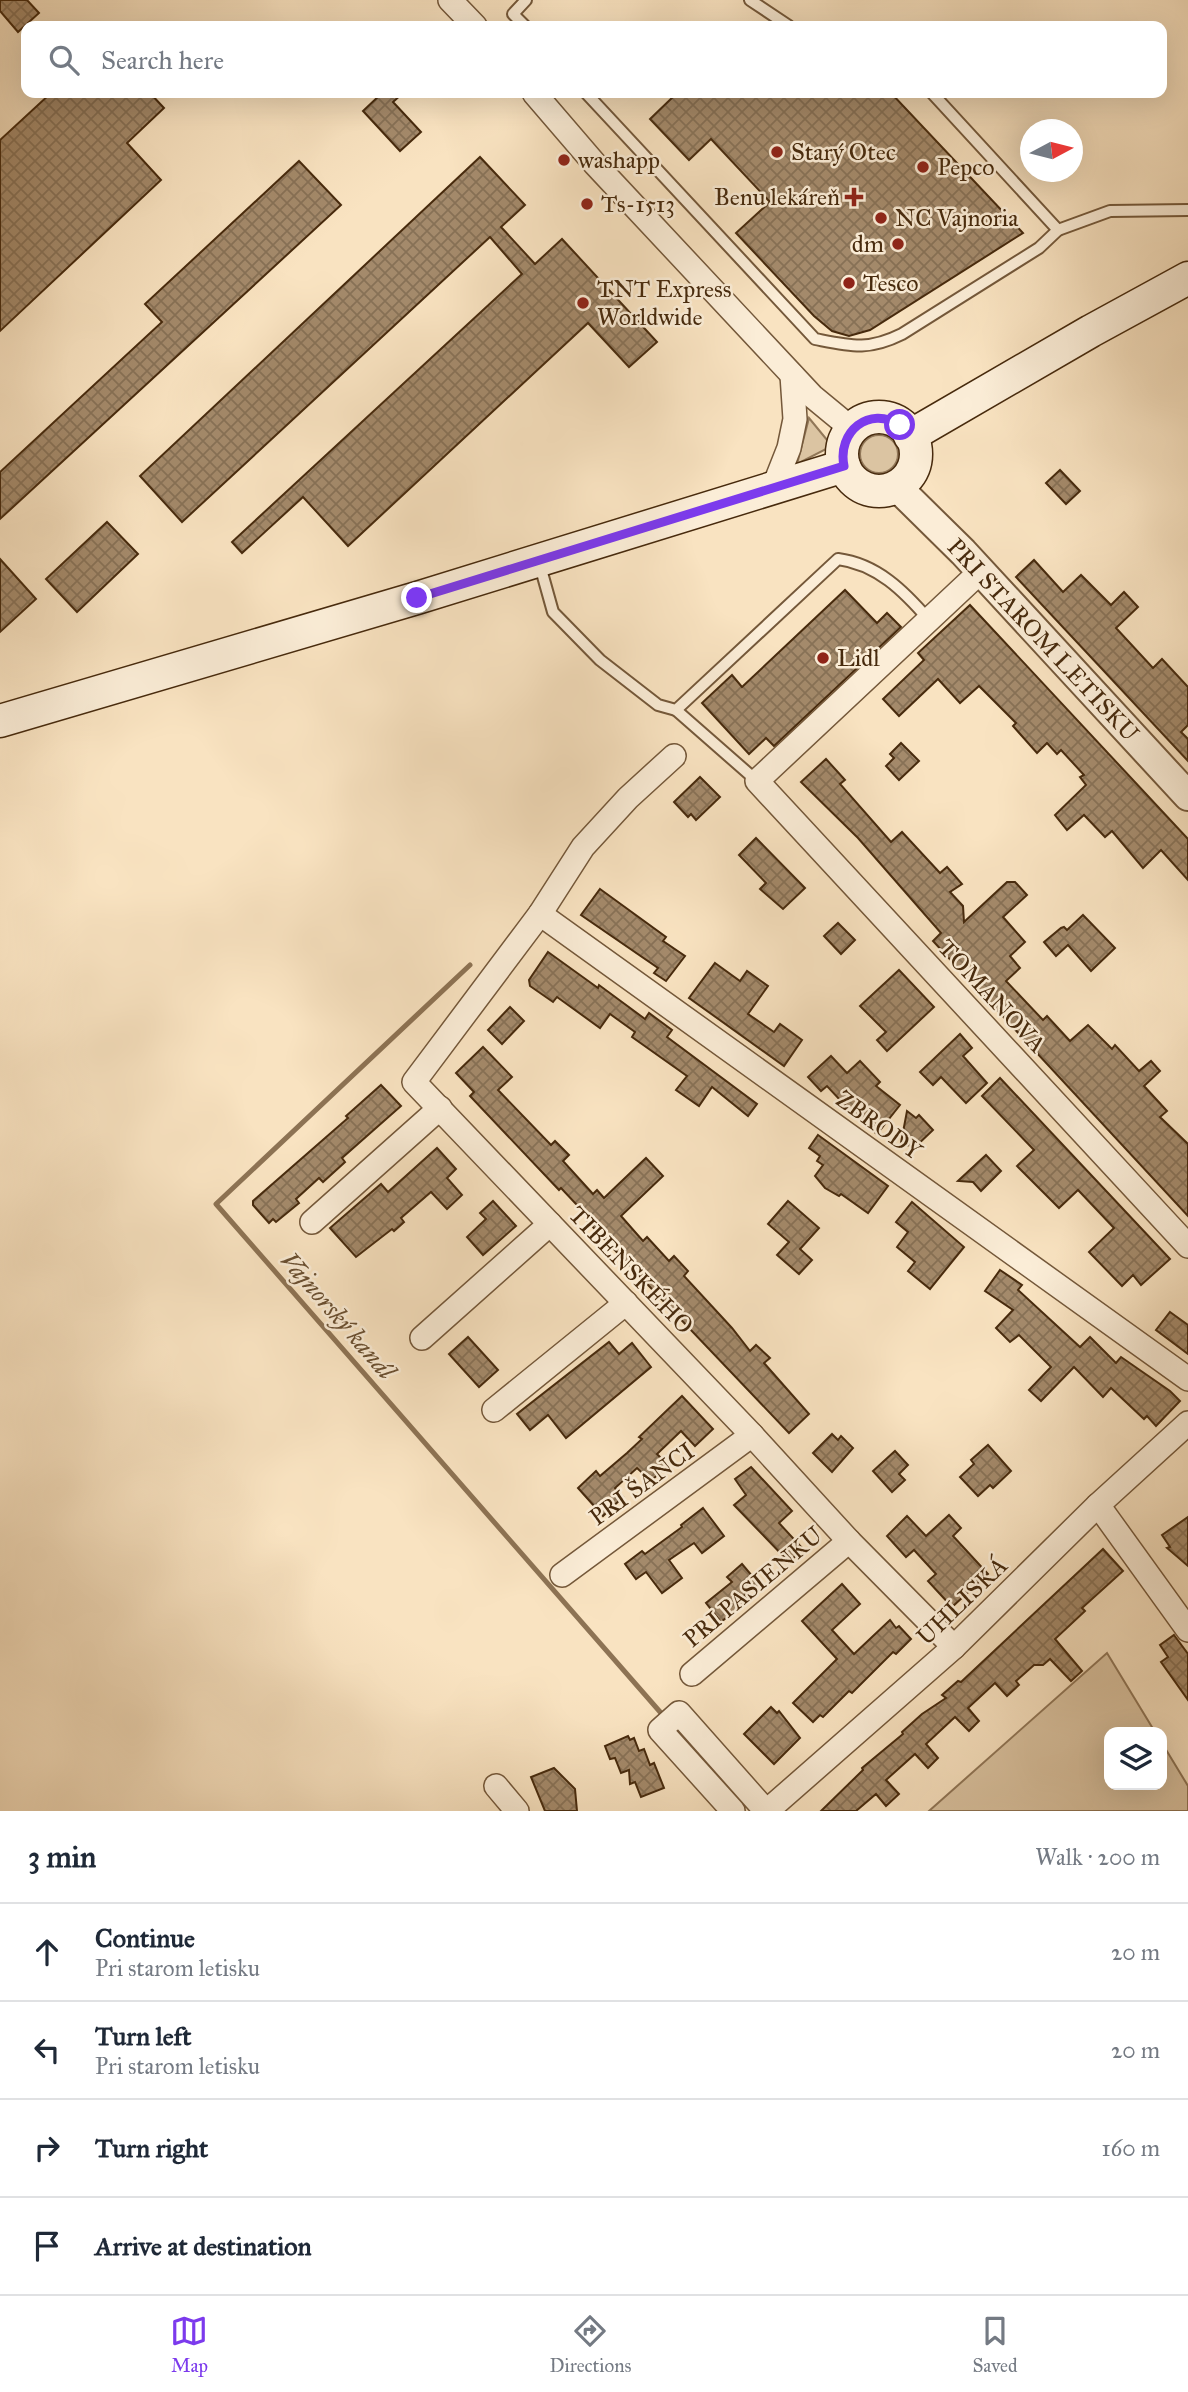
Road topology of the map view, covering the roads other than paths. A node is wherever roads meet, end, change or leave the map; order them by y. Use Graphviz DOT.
graph roads {
  1 [pos="450,0"];
  2 [pos="526,0"];
  3 [pos="750,0"];
  4 [pos="470,21"];
  5 [pos="520,21"];
  6 [pos="782,21"];
  7 [pos="538,98"];
  8 [pos="591,98"];
  9 [pos="937,98"];
  10 [pos="1188,210"];
  11 [pos="1058,230"];
  12 [pos="1188,278"];
  13 [pos="792,375"];
  14 [pos="852,429"];
  15 [pos="910,436"];
  16 [pos="844,466"];
  17 [pos="774,486"];
  18 [pos="896,486"];
  19 [pos="539,559"];
  20 [pos="981,571"];
  21 [pos="929,620"];
  22 [pos="676,710"];
  23 [pos="0,721"];
  24 [pos="674,756"];
  25 [pos="757,781"];
  26 [pos="1188,796"];
  27 [pos="540,914"];
  28 [pos="440,1108"];
  29 [pos="312,1222"];
  30 [pos="550,1224"];
  31 [pos="1188,1246"];
  32 [pos="626,1303"];
  33 [pos="422,1338"];
  34 [pos="1188,1379"];
  35 [pos="494,1410"];
  36 [pos="1188,1423"];
  37 [pos="752,1435"];
  38 [pos="1098,1505"];
  39 [pos="849,1541"];
  40 [pos="562,1575"];
  41 [pos="1188,1630"];
  42 [pos="954,1647"];
  43 [pos="692,1674"];
  44 [pos="496,1786"];
  45 [pos="517,1811"];
  46 [pos="733,1811"];
  47 [pos="767,1811"];
  1 -- 4 [label="street"];
  2 -- 5 [label="lane"];
  3 -- 6 [label="lane"];
  7 -- 13 [label="street"];
  8 -- 11 [label="lane"];
  9 -- 11 [label="lane"];
  10 -- 11 [label="lane"];
  12 -- 15 [label="main road"];
  13 -- 14 [label="street"];
  13 -- 17 [label="street"];
  14 -- 15 [label="main road"];
  14 -- 16 [label="main road"];
  15 -- 18 [label="main road"];
  16 -- 17 [label="main road"];
  16 -- 18 [label="main road"];
  17 -- 19 [label="main road"];
  18 -- 20 [label="street, PRI STAROM LETISKU"];
  19 -- 22 [label="lane"];
  19 -- 23 [label="main road"];
  20 -- 21 [label="street"];
  20 -- 26 [label="street, PRI STAROM LETISKU"];
  21 -- 22 [label="lane"];
  21 -- 25 [label="street"];
  22 -- 25 [label="lane"];
  24 -- 27 [label="street"];
  25 -- 31 [label="street, TOMANOVA"];
  27 -- 28 [label="street, TIBENSKÉHO"];
  27 -- 34 [label="street, ZBRODY"];
  28 -- 29 [label="street"];
  28 -- 30 [label="street, TIBENSKÉHO"];
  30 -- 32 [label="street, TIBENSKÉHO"];
  30 -- 33 [label="street"];
  32 -- 35 [label="street"];
  32 -- 37 [label="street, TIBENSKÉHO"];
  36 -- 38 [label="street, UHLISKÁ"];
  37 -- 39 [label="street, TIBENSKÉHO"];
  37 -- 40 [label="street, PRI ŠANCI"];
  38 -- 41 [label="street"];
  38 -- 42 [label="street, UHLISKÁ"];
  39 -- 42 [label="street, TIBENSKÉHO"];
  39 -- 43 [label="street, PRI PASIENKU"];
  42 -- 47 [label="street, UHLISKÁ"];
  44 -- 45 [label="street"];
  46 -- 47 [label="street"];
}
